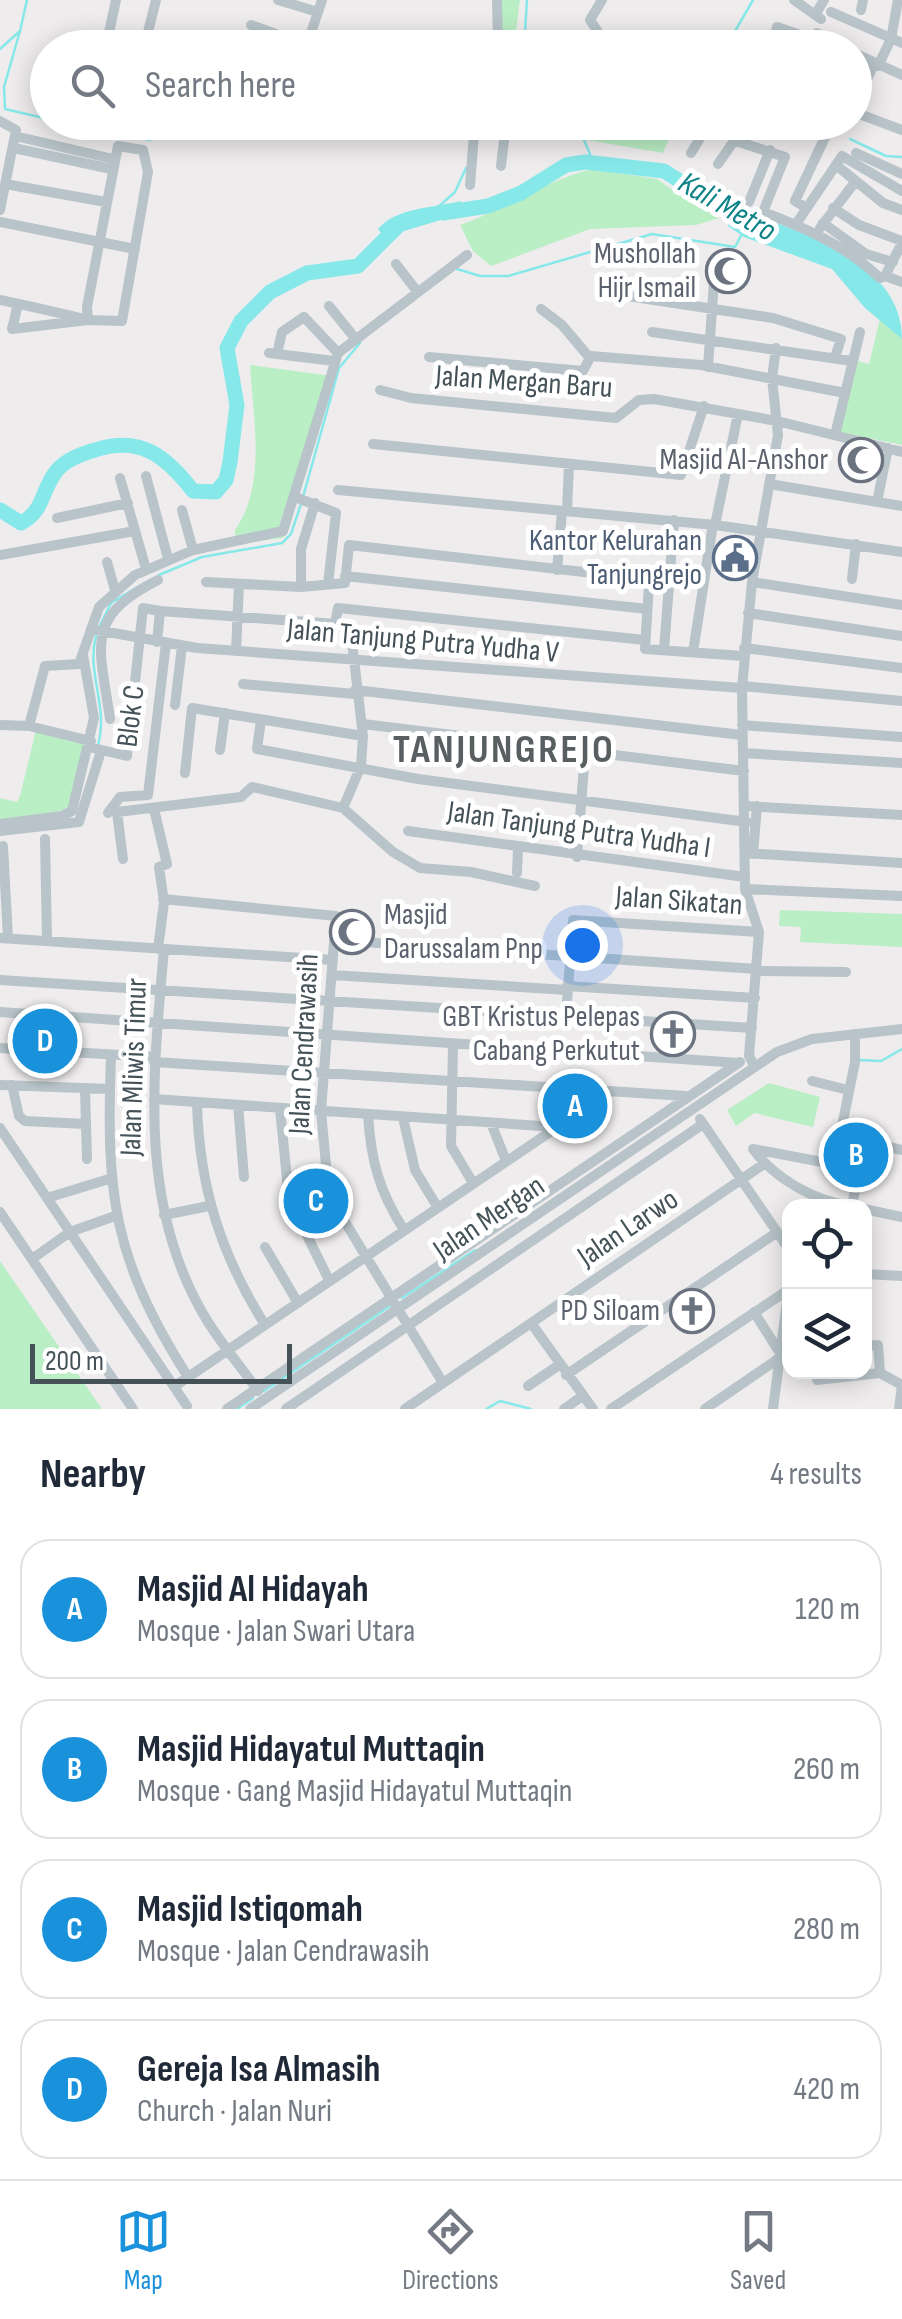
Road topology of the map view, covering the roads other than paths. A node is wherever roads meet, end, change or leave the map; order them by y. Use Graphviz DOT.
graph roads {
  1 [pos="116,0"];
  2 [pos="156,0"];
  3 [pos="278,0"];
  4 [pos="496,0"];
  5 [pos="602,0"];
  6 [pos="794,0"];
  7 [pos="824,0"];
  8 [pos="898,0"];
  9 [pos="320,6"];
  10 [pos="822,15"];
  11 [pos="250,26"];
  12 [pos="110,30"];
  13 [pos="147,30"];
  14 [pos="262,30"];
  15 [pos="497,30"];
  16 [pos="597,30"];
  17 [pos="865,30"];
  18 [pos="872,33"];
  19 [pos="896,41"];
  20 [pos="872,63"];
  21 [pos="876,65"];
  22 [pos="872,73"];
  23 [pos="902,74"];
  24 [pos="872,118"];
  25 [pos="0,121"];
  26 [pos="902,130"];
  27 [pos="475,140"];
  28 [pos="504,140"];
  29 [pos="699,140"];
  30 [pos="733,140"];
  31 [pos="824,140"];
  32 [pos="14,142"];
  33 [pos="770,150"];
  34 [pos="856,153"];
  35 [pos="691,154"];
  36 [pos="112,164"];
  37 [pos="718,164"];
  38 [pos="836,165"];
  39 [pos="500,166"];
  40 [pos="902,174"];
  41 [pos="855,182"];
  42 [pos="5,184"];
  43 [pos="470,185"];
  44 [pos="902,192"];
  45 [pos="106,202"];
  46 [pos="750,202"];
  47 [pos="805,207"];
  48 [pos="833,208"];
  49 [pos="0,210"];
  50 [pos="902,210"];
  51 [pos="0,222"];
  52 [pos="796,224"];
  53 [pos="820,228"];
  54 [pos="98,242"];
  55 [pos="902,242"];
  56 [pos="135,250"];
  57 [pos="467,254"];
  58 [pos="893,262"];
  59 [pos="396,264"];
  60 [pos="715,267"];
  61 [pos="886,276"];
  62 [pos="902,282"];
  63 [pos="416,290"];
  64 [pos="614,294"];
  65 [pos="0,300"];
  66 [pos="18,304"];
  67 [pos="329,306"];
  68 [pos="369,307"];
  69 [pos="540,308"];
  70 [pos="714,311"];
  71 [pos="378,319"];
  72 [pos="88,320"];
  73 [pos="652,332"];
  74 [pos="860,332"];
  75 [pos="354,338"];
  76 [pos="711,340"];
  77 [pos="776,348"];
  78 [pos="337,357"];
  79 [pos="429,357"];
  80 [pos="835,357"];
  81 [pos="589,358"];
  82 [pos="852,360"];
  83 [pos="708,367"];
  84 [pos="772,378"];
  85 [pos="380,390"];
  86 [pos="844,393"];
  87 [pos="704,406"];
  88 [pos="738,414"];
  89 [pos="777,421"];
  90 [pos="835,435"];
  91 [pos="373,444"];
  92 [pos="888,448"];
  93 [pos="902,452"];
  94 [pos="569,464"];
  95 [pos="146,476"];
  96 [pos="120,478"];
  97 [pos="769,484"];
  98 [pos="338,490"];
  99 [pos="304,500"];
  100 [pos="878,502"];
  101 [pos="128,503"];
  102 [pos="902,506"];
  103 [pos="182,510"];
  104 [pos="564,511"];
  105 [pos="57,518"];
  106 [pos="674,520"];
  107 [pos="714,525"];
  108 [pos="759,529"];
  109 [pos="135,531"];
  110 [pos="856,544"];
  111 [pos="192,549"];
  112 [pos="902,552"];
  113 [pos="0,555"];
  114 [pos="168,555"];
  115 [pos="106,562"];
  116 [pos="145,566"];
  117 [pos="557,570"];
  118 [pos="345,579"];
  119 [pos="852,579"];
  120 [pos="158,580"];
  121 [pos="206,582"];
  122 [pos="752,582"];
  123 [pos="240,584"];
  124 [pos="328,584"];
  125 [pos="301,587"];
  126 [pos="115,590"];
  127 [pos="902,605"];
  128 [pos="344,608"];
  129 [pos="647,610"];
  130 [pos="160,611"];
  131 [pos="748,612"];
  132 [pos="238,617"];
  133 [pos="336,624"];
  134 [pos="97,630"];
  135 [pos="902,636"];
  136 [pos="139,639"];
  137 [pos="645,640"];
  138 [pos="161,643"];
  139 [pos="182,646"];
  140 [pos="84,650"];
  141 [pos="664,650"];
  142 [pos="236,651"];
  143 [pos="694,652"];
  144 [pos="744,652"];
  145 [pos="350,658"];
  146 [pos="902,668"];
  147 [pos="243,684"];
  148 [pos="742,687"];
  149 [pos="355,692"];
  150 [pos="158,700"];
  151 [pos="902,700"];
  152 [pos="175,704"];
  153 [pos="192,708"];
  154 [pos="225,714"];
  155 [pos="110,719"];
  156 [pos="261,720"];
  157 [pos="0,725"];
  158 [pos="29,726"];
  159 [pos="363,730"];
  160 [pos="741,732"];
  161 [pos="902,738"];
  162 [pos="95,748"];
  163 [pos="220,750"];
  164 [pos="743,752"];
  165 [pos="585,753"];
  166 [pos="902,763"];
  167 [pos="360,766"];
  168 [pos="741,771"];
  169 [pos="185,772"];
  170 [pos="581,803"];
  171 [pos="751,806"];
  172 [pos="154,808"];
  173 [pos="342,808"];
  174 [pos="112,813"];
  175 [pos="83,814"];
  176 [pos="902,814"];
  177 [pos="65,820"];
  178 [pos="746,822"];
  179 [pos="0,828"];
  180 [pos="408,831"];
  181 [pos="46,839"];
  182 [pos="3,846"];
  183 [pos="518,849"];
  184 [pos="749,853"];
  185 [pos="577,857"];
  186 [pos="123,859"];
  187 [pos="902,863"];
  188 [pos="2,864"];
  189 [pos="518,874"];
  190 [pos="745,883"];
  191 [pos="536,886"];
  192 [pos="902,896"];
  193 [pos="164,899"];
  194 [pos="4,901"];
  195 [pos="759,932"];
  196 [pos="4,938"];
  197 [pos="48,940"];
  198 [pos="334,940"];
  199 [pos="161,949"];
  200 [pos="569,956"];
  201 [pos="333,960"];
  202 [pos="757,970"];
  203 [pos="846,972"];
  204 [pos="332,975"];
  205 [pos="0,980"];
  206 [pos="567,988"];
  207 [pos="160,990"];
  208 [pos="755,998"];
  209 [pos="330,1001"];
  210 [pos="0,1012"];
  211 [pos="566,1016"];
  212 [pos="156,1024"];
  213 [pos="752,1028"];
  214 [pos="902,1029"];
  215 [pos="856,1034"];
  216 [pos="326,1035"];
  217 [pos="453,1044"];
  218 [pos="0,1048"];
  219 [pos="111,1055"];
  220 [pos="154,1060"];
  221 [pos="748,1062"];
  222 [pos="323,1073"];
  223 [pos="453,1081"];
  224 [pos="812,1081"];
  225 [pos="6,1085"];
  226 [pos="110,1089"];
  227 [pos="85,1090"];
  228 [pos="848,1090"];
  229 [pos="610,1092"];
  230 [pos="687,1096"];
  231 [pos="154,1100"];
  232 [pos="197,1102"];
  233 [pos="238,1105"];
  234 [pos="280,1109"];
  235 [pos="321,1111"];
  236 [pos="696,1111"];
  237 [pos="368,1115"];
  238 [pos="403,1118"];
  239 [pos="449,1120"];
  240 [pos="491,1123"];
  241 [pos="86,1124"];
  242 [pos="703,1124"];
  243 [pos="556,1126"];
  244 [pos="0,1128"];
  245 [pos="869,1143"];
  246 [pos="902,1150"];
  247 [pos="73,1152"];
  248 [pos="110,1158"];
  249 [pos="87,1159"];
  250 [pos="506,1161"];
  251 [pos="764,1164"];
  252 [pos="859,1169"];
  253 [pos="244,1178"];
  254 [pos="109,1179"];
  255 [pos="741,1181"];
  256 [pos="473,1183"];
  257 [pos="47,1198"];
  258 [pos="816,1199"];
  259 [pos="853,1199"];
  260 [pos="209,1206"];
  261 [pos="438,1208"];
  262 [pos="872,1211"];
  263 [pos="0,1212"];
  264 [pos="115,1216"];
  265 [pos="164,1216"];
  266 [pos="902,1217"];
  267 [pos="404,1230"];
  268 [pos="70,1232"];
  269 [pos="776,1233"];
  270 [pos="782,1241"];
  271 [pos="265,1247"];
  272 [pos="366,1256"];
  273 [pos="32,1259"];
  274 [pos="872,1274"];
  275 [pos="902,1276"];
  276 [pos="330,1280"];
  277 [pos="785,1289"];
  278 [pos="789,1289"];
  279 [pos="298,1303"];
  280 [pos="394,1304"];
  281 [pos="754,1312"];
  282 [pos="532,1323"];
  283 [pos="265,1325"];
  284 [pos="408,1326"];
  285 [pos="872,1345"];
  286 [pos="228,1350"];
  287 [pos="778,1355"];
  288 [pos="563,1370"];
  289 [pos="880,1373"];
  290 [pos="188,1377"];
  291 [pos="817,1380"];
  292 [pos="443,1383"];
  293 [pos="902,1385"];
  294 [pos="175,1386"];
  295 [pos="528,1386"];
  296 [pos="256,1389"];
  297 [pos="581,1397"];
  298 [pos="264,1400"];
  299 [pos="187,1406"];
  300 [pos="618,1407"];
  301 [pos="134,1409"];
  302 [pos="227,1409"];
  303 [pos="250,1409"];
  304 [pos="286,1409"];
  305 [pos="405,1409"];
  306 [pos="564,1409"];
  307 [pos="593,1409"];
  308 [pos="705,1409"];
  309 [pos="773,1409"];
  310 [pos="899,1409"];
  1 -- 12 [label="street"];
  2 -- 13 [label="street"];
  3 -- 9 [label="street"];
  4 -- 15 [label="street"];
  5 -- 16 [label="street"];
  6 -- 10 [label="street"];
  7 -- 10 [label="street"];
  8 -- 19 [label="street"];
  10 -- 17 [label="street"];
  11 -- 14 [label="street"];
  18 -- 19 [label="street"];
  19 -- 21 [label="street"];
  20 -- 21 [label="street"];
  21 -- 22 [label="street"];
  21 -- 23 [label="street"];
  24 -- 26 [label="street"];
  25 -- 32 [label="street"];
  27 -- 43 [label="street"];
  28 -- 39 [label="street"];
  29 -- 35 [label="street"];
  30 -- 33 [label="street"];
  30 -- 37 [label="street"];
  31 -- 47 [label="street"];
  32 -- 36 [label="street"];
  32 -- 42 [label="street"];
  33 -- 46 [label="street"];
  33 -- 52 [label="street"];
  34 -- 40 [label="street"];
  36 -- 45 [label="street"];
  36 -- 56 [label="street"];
  38 -- 41 [label="street"];
  38 -- 44 [label="street"];
  38 -- 47 [label="street"];
  41 -- 48 [label="street"];
  41 -- 50 [label="street"];
  42 -- 45 [label="street"];
  42 -- 49 [label="street"];
  45 -- 54 [label="street"];
  47 -- 52 [label="street"];
  48 -- 53 [label="street"];
  48 -- 55 [label="street"];
  51 -- 54 [label="street"];
  52 -- 53 [label="street"];
  53 -- 58 [label="street"];
  53 -- 61 [label="street"];
  54 -- 56 [label="street"];
  54 -- 72 [label="street"];
  55 -- 58 [label="street"];
  56 -- 72 [label="street"];
  57 -- 63 [label="street"];
  58 -- 61 [label="street"];
  59 -- 63 [label="street"];
  60 -- 70 [label="street"];
  61 -- 62 [label="street"];
  63 -- 71 [label="street"];
  64 -- 70 [label="street"];
  65 -- 66 [label="street"];
  66 -- 72 [label="street"];
  66 -- 72 [label="street"];
  67 -- 75 [label="street"];
  68 -- 71 [label="street"];
  69 -- 81 [label="street"];
  70 -- 76 [label="street"];
  70 -- 80 [label="street"];
  71 -- 75 [label="street"];
  73 -- 76 [label="street"];
  74 -- 82 [label="street"];
  75 -- 78 [label="street"];
  76 -- 77 [label="street"];
  76 -- 83 [label="street"];
  77 -- 80 [label="street"];
  77 -- 84 [label="street"];
  78 -- 78 [label="street"];
  78 -- 99 [label="street"];
  79 -- 81 [label="street"];
  80 -- 82 [label="street"];
  81 -- 83 [label="street"];
  82 -- 86 [label="street"];
  83 -- 84 [label="street"];
  84 -- 86 [label="street"];
  84 -- 89 [label="street"];
  85 -- 87 [label="street, Jalan Mergan Baru"];
  86 -- 90 [label="street"];
  87 -- 88 [label="street, Jalan Mergan Baru"];
  87 -- 94 [label="street"];
  88 -- 89 [label="street, Jalan Mergan Baru"];
  88 -- 107 [label="street"];
  89 -- 90 [label="street, Jalan Mergan Baru"];
  89 -- 97 [label="street"];
  90 -- 92 [label="street, Jalan Mergan Baru"];
  91 -- 94 [label="street"];
  92 -- 93 [label="street, Jalan Mergan Baru"];
  92 -- 100 [label="street"];
  94 -- 104 [label="street"];
  95 -- 114 [label="street"];
  96 -- 101 [label="street"];
  97 -- 100 [label="street"];
  97 -- 108 [label="street"];
  98 -- 104 [label="street"];
  99 -- 111 [label="street"];
  99 -- 124 [label="street"];
  99 -- 125 [label="street"];
  100 -- 102 [label="street"];
  101 -- 105 [label="street"];
  101 -- 109 [label="street"];
  103 -- 111 [label="street"];
  104 -- 106 [label="street"];
  104 -- 117 [label="street"];
  106 -- 107 [label="street"];
  106 -- 141 [label="street"];
  107 -- 108 [label="street"];
  107 -- 143 [label="street"];
  108 -- 110 [label="street"];
  108 -- 122 [label="street"];
  109 -- 113 [label="street"];
  109 -- 116 [label="street"];
  110 -- 112 [label="street"];
  110 -- 119 [label="street"];
  111 -- 114 [label="street"];
  111 -- 116 [label="street"];
  114 -- 116 [label="street"];
  115 -- 126 [label="street"];
  116 -- 126 [label="street"];
  117 -- 118 [label="street"];
  117 -- 129 [label="street"];
  118 -- 124 [label="street"];
  118 -- 128 [label="street"];
  118 -- 129 [label="street"];
  120 -- 134 [label="street"];
  121 -- 123 [label="street"];
  122 -- 127 [label="street"];
  122 -- 131 [label="street"];
  123 -- 125 [label="street"];
  123 -- 132 [label="street"];
  124 -- 125 [label="street"];
  126 -- 134 [label="street"];
  128 -- 133 [label="street"];
  128 -- 137 [label="street"];
  129 -- 137 [label="street"];
  130 -- 132 [label="street"];
  130 -- 136 [label="street"];
  130 -- 138 [label="street, Blok C"];
  131 -- 135 [label="street"];
  131 -- 144 [label="street"];
  132 -- 133 [label="street"];
  132 -- 142 [label="street"];
  133 -- 145 [label="street"];
  134 -- 136 [label="street, Jalan Tanjung Putra Yudha V"];
  134 -- 140 [label="street"];
  134 -- 155 [label="street"];
  136 -- 138 [label="street, Jalan Tanjung Putra Yudha V"];
  136 -- 162 [label="street"];
  137 -- 141 [label="street"];
  138 -- 139 [label="street, Jalan Tanjung Putra Yudha V"];
  138 -- 150 [label="street, Blok C"];
  139 -- 142 [label="street, Jalan Tanjung Putra Yudha V"];
  139 -- 152 [label="street"];
  140 -- 158 [label="street"];
  140 -- 162 [label="street"];
  141 -- 143 [label="street"];
  142 -- 145 [label="street, Jalan Tanjung Putra Yudha V"];
  143 -- 144 [label="street"];
  144 -- 146 [label="street"];
  144 -- 148 [label="street"];
  145 -- 148 [label="street, Jalan Tanjung Putra Yudha V"];
  145 -- 149 [label="street"];
  147 -- 149 [label="street"];
  148 -- 151 [label="street, Jalan Tanjung Putra Yudha V"];
  148 -- 160 [label="street"];
  149 -- 159 [label="street"];
  149 -- 160 [label="street"];
  150 -- 152 [label="street"];
  150 -- 174 [label="street, Blok C"];
  152 -- 153 [label="street"];
  153 -- 154 [label="street"];
  153 -- 169 [label="street"];
  154 -- 156 [label="street"];
  154 -- 163 [label="street"];
  156 -- 159 [label="street"];
  156 -- 167 [label="street"];
  157 -- 158 [label="street"];
  158 -- 162 [label="street"];
  159 -- 165 [label="street"];
  159 -- 167 [label="street"];
  160 -- 161 [label="street"];
  160 -- 164 [label="street"];
  162 -- 175 [label="street"];
  162 -- 177 [label="street"];
  164 -- 166 [label="street"];
  164 -- 168 [label="street"];
  165 -- 168 [label="street"];
  165 -- 170 [label="street"];
  167 -- 170 [label="street"];
  167 -- 173 [label="street"];
  168 -- 171 [label="street"];
  170 -- 178 [label="street"];
  170 -- 185 [label="street"];
  171 -- 176 [label="street"];
  171 -- 178 [label="street"];
  171 -- 184 [label="street"];
  172 -- 173 [label="street"];
  172 -- 174 [label="street"];
  172 -- 193 [label="street, Jalan Mliwis Timur"];
  173 -- 191 [label="street"];
  174 -- 175 [label="street"];
  174 -- 186 [label="street"];
  175 -- 177 [label="street"];
  177 -- 179 [label="street"];
  178 -- 184 [label="street"];
  180 -- 183 [label="street, Jalan Tanjung Putra Yudha I"];
  181 -- 197 [label="street"];
  182 -- 188 [label="street"];
  183 -- 185 [label="street, Jalan Tanjung Putra Yudha I"];
  183 -- 189 [label="street"];
  184 -- 187 [label="street"];
  184 -- 190 [label="street"];
  185 -- 190 [label="street, Jalan Tanjung Putra Yudha I"];
  188 -- 194 [label="street"];
  190 -- 192 [label="street, Jalan Tanjung Putra Yudha I"];
  190 -- 195 [label="street"];
  193 -- 198 [label="street, Jalan Cendrawasih"];
  193 -- 199 [label="street, Jalan Mliwis Timur"];
  194 -- 196 [label="street"];
  195 -- 200 [label="street, Jalan Sikatan"];
  195 -- 202 [label="street"];
  196 -- 197 [label="street"];
  197 -- 199 [label="street"];
  198 -- 200 [label="street"];
  198 -- 201 [label="street, Jalan Cendrawasih"];
  199 -- 201 [label="street"];
  199 -- 207 [label="street, Jalan Mliwis Timur"];
  200 -- 202 [label="street"];
  200 -- 206 [label="street"];
  201 -- 204 [label="street, Jalan Cendrawasih"];
  202 -- 203 [label="street"];
  202 -- 208 [label="street"];
  204 -- 206 [label="street"];
  204 -- 209 [label="street, Jalan Cendrawasih"];
  205 -- 207 [label="street"];
  206 -- 208 [label="street"];
  206 -- 211 [label="street"];
  207 -- 209 [label="street"];
  207 -- 212 [label="street, Jalan Mliwis Timur"];
  208 -- 213 [label="street"];
  209 -- 211 [label="street"];
  209 -- 216 [label="street, Jalan Cendrawasih"];
  210 -- 212 [label="street"];
  211 -- 213 [label="street"];
  212 -- 216 [label="street"];
  212 -- 220 [label="street, Jalan Mliwis Timur"];
  213 -- 221 [label="street"];
  214 -- 215 [label="street"];
  215 -- 221 [label="street"];
  215 -- 228 [label="street"];
  216 -- 217 [label="street"];
  216 -- 222 [label="street, Jalan Cendrawasih"];
  217 -- 221 [label="street"];
  217 -- 223 [label="street"];
  218 -- 219 [label="street"];
  219 -- 220 [label="street"];
  219 -- 226 [label="street"];
  220 -- 222 [label="street"];
  220 -- 231 [label="street, Jalan Mliwis Timur"];
  221 -- 230 [label="street"];
  221 -- 236 [label="street, Jalan Mergan"];
  222 -- 223 [label="street"];
  222 -- 235 [label="street, Jalan Cendrawasih"];
  223 -- 229 [label="street"];
  223 -- 239 [label="street"];
  224 -- 228 [label="street"];
  225 -- 227 [label="street"];
  225 -- 241 [label="street"];
  226 -- 227 [label="street"];
  226 -- 248 [label="street"];
  227 -- 241 [label="street"];
  228 -- 245 [label="street"];
  229 -- 230 [label="street"];
  229 -- 243 [label="street"];
  230 -- 236 [label="street"];
  230 -- 280 [label="street"];
  231 -- 232 [label="street"];
  231 -- 265 [label="street, Jalan Mliwis Timur"];
  232 -- 233 [label="street"];
  232 -- 260 [label="street"];
  233 -- 234 [label="street"];
  233 -- 253 [label="street"];
  234 -- 235 [label="street"];
  234 -- 276 [label="street"];
  235 -- 237 [label="street"];
  235 -- 272 [label="street, Jalan Cendrawasih"];
  236 -- 242 [label="street"];
  236 -- 280 [label="street, Jalan Mergan"];
  237 -- 238 [label="street"];
  237 -- 267 [label="street"];
  238 -- 239 [label="street"];
  238 -- 261 [label="street"];
  239 -- 240 [label="street"];
  239 -- 256 [label="street"];
  240 -- 243 [label="street"];
  240 -- 250 [label="street"];
  241 -- 249 [label="street"];
  242 -- 255 [label="street"];
  242 -- 284 [label="street"];
  243 -- 250 [label="street"];
  244 -- 257 [label="street"];
  245 -- 246 [label="street"];
  245 -- 252 [label="street"];
  247 -- 249 [label="street"];
  248 -- 249 [label="street"];
  248 -- 254 [label="street"];
  250 -- 256 [label="street"];
  251 -- 252 [label="street, Jalan Larwo"];
  251 -- 255 [label="street, Jalan Larwo"];
  251 -- 258 [label="street"];
  252 -- 259 [label="street"];
  254 -- 257 [label="street"];
  254 -- 264 [label="street"];
  255 -- 269 [label="street"];
  255 -- 282 [label="street, Jalan Larwo"];
  256 -- 261 [label="street"];
  257 -- 268 [label="street"];
  260 -- 265 [label="street"];
  260 -- 283 [label="street"];
  261 -- 267 [label="street"];
  262 -- 266 [label="street"];
  263 -- 273 [label="street"];
  264 -- 268 [label="street"];
  264 -- 290 [label="street"];
  265 -- 286 [label="street, Jalan Mliwis Timur"];
  267 -- 272 [label="street"];
  268 -- 273 [label="street"];
  268 -- 294 [label="street"];
  269 -- 270 [label="street"];
  269 -- 288 [label="street"];
  271 -- 279 [label="street"];
  272 -- 276 [label="street"];
  272 -- 280 [label="street, Jalan Cendrawasih"];
  273 -- 301 [label="street"];
  274 -- 275 [label="street"];
  276 -- 279 [label="street"];
  277 -- 281 [label="street"];
  278 -- 287 [label="street"];
  279 -- 283 [label="street"];
  280 -- 284 [label="street, Jalan Cendrawasih"];
  280 -- 296 [label="street"];
  280 -- 298 [label="street, Jalan Mergan"];
  281 -- 287 [label="street"];
  281 -- 300 [label="street"];
  282 -- 288 [label="street"];
  282 -- 292 [label="street, Jalan Larwo"];
  283 -- 286 [label="street"];
  284 -- 292 [label="street, Jalan Cendrawasih"];
  284 -- 304 [label="street"];
  285 -- 289 [label="street"];
  286 -- 290 [label="street"];
  286 -- 296 [label="street, Jalan Mliwis Timur"];
  287 -- 308 [label="street"];
  287 -- 309 [label="street"];
  288 -- 295 [label="street"];
  288 -- 297 [label="street"];
  289 -- 291 [label="street"];
  289 -- 293 [label="street"];
  290 -- 294 [label="street"];
  292 -- 305 [label="street, Jalan Larwo"];
  293 -- 310 [label="street"];
  294 -- 299 [label="street"];
  296 -- 298 [label="street, Jalan Mliwis Timur"];
  296 -- 302 [label="street"];
  297 -- 306 [label="street"];
  297 -- 307 [label="street"];
  298 -- 303 [label="street, Jalan Mergan"];
}
